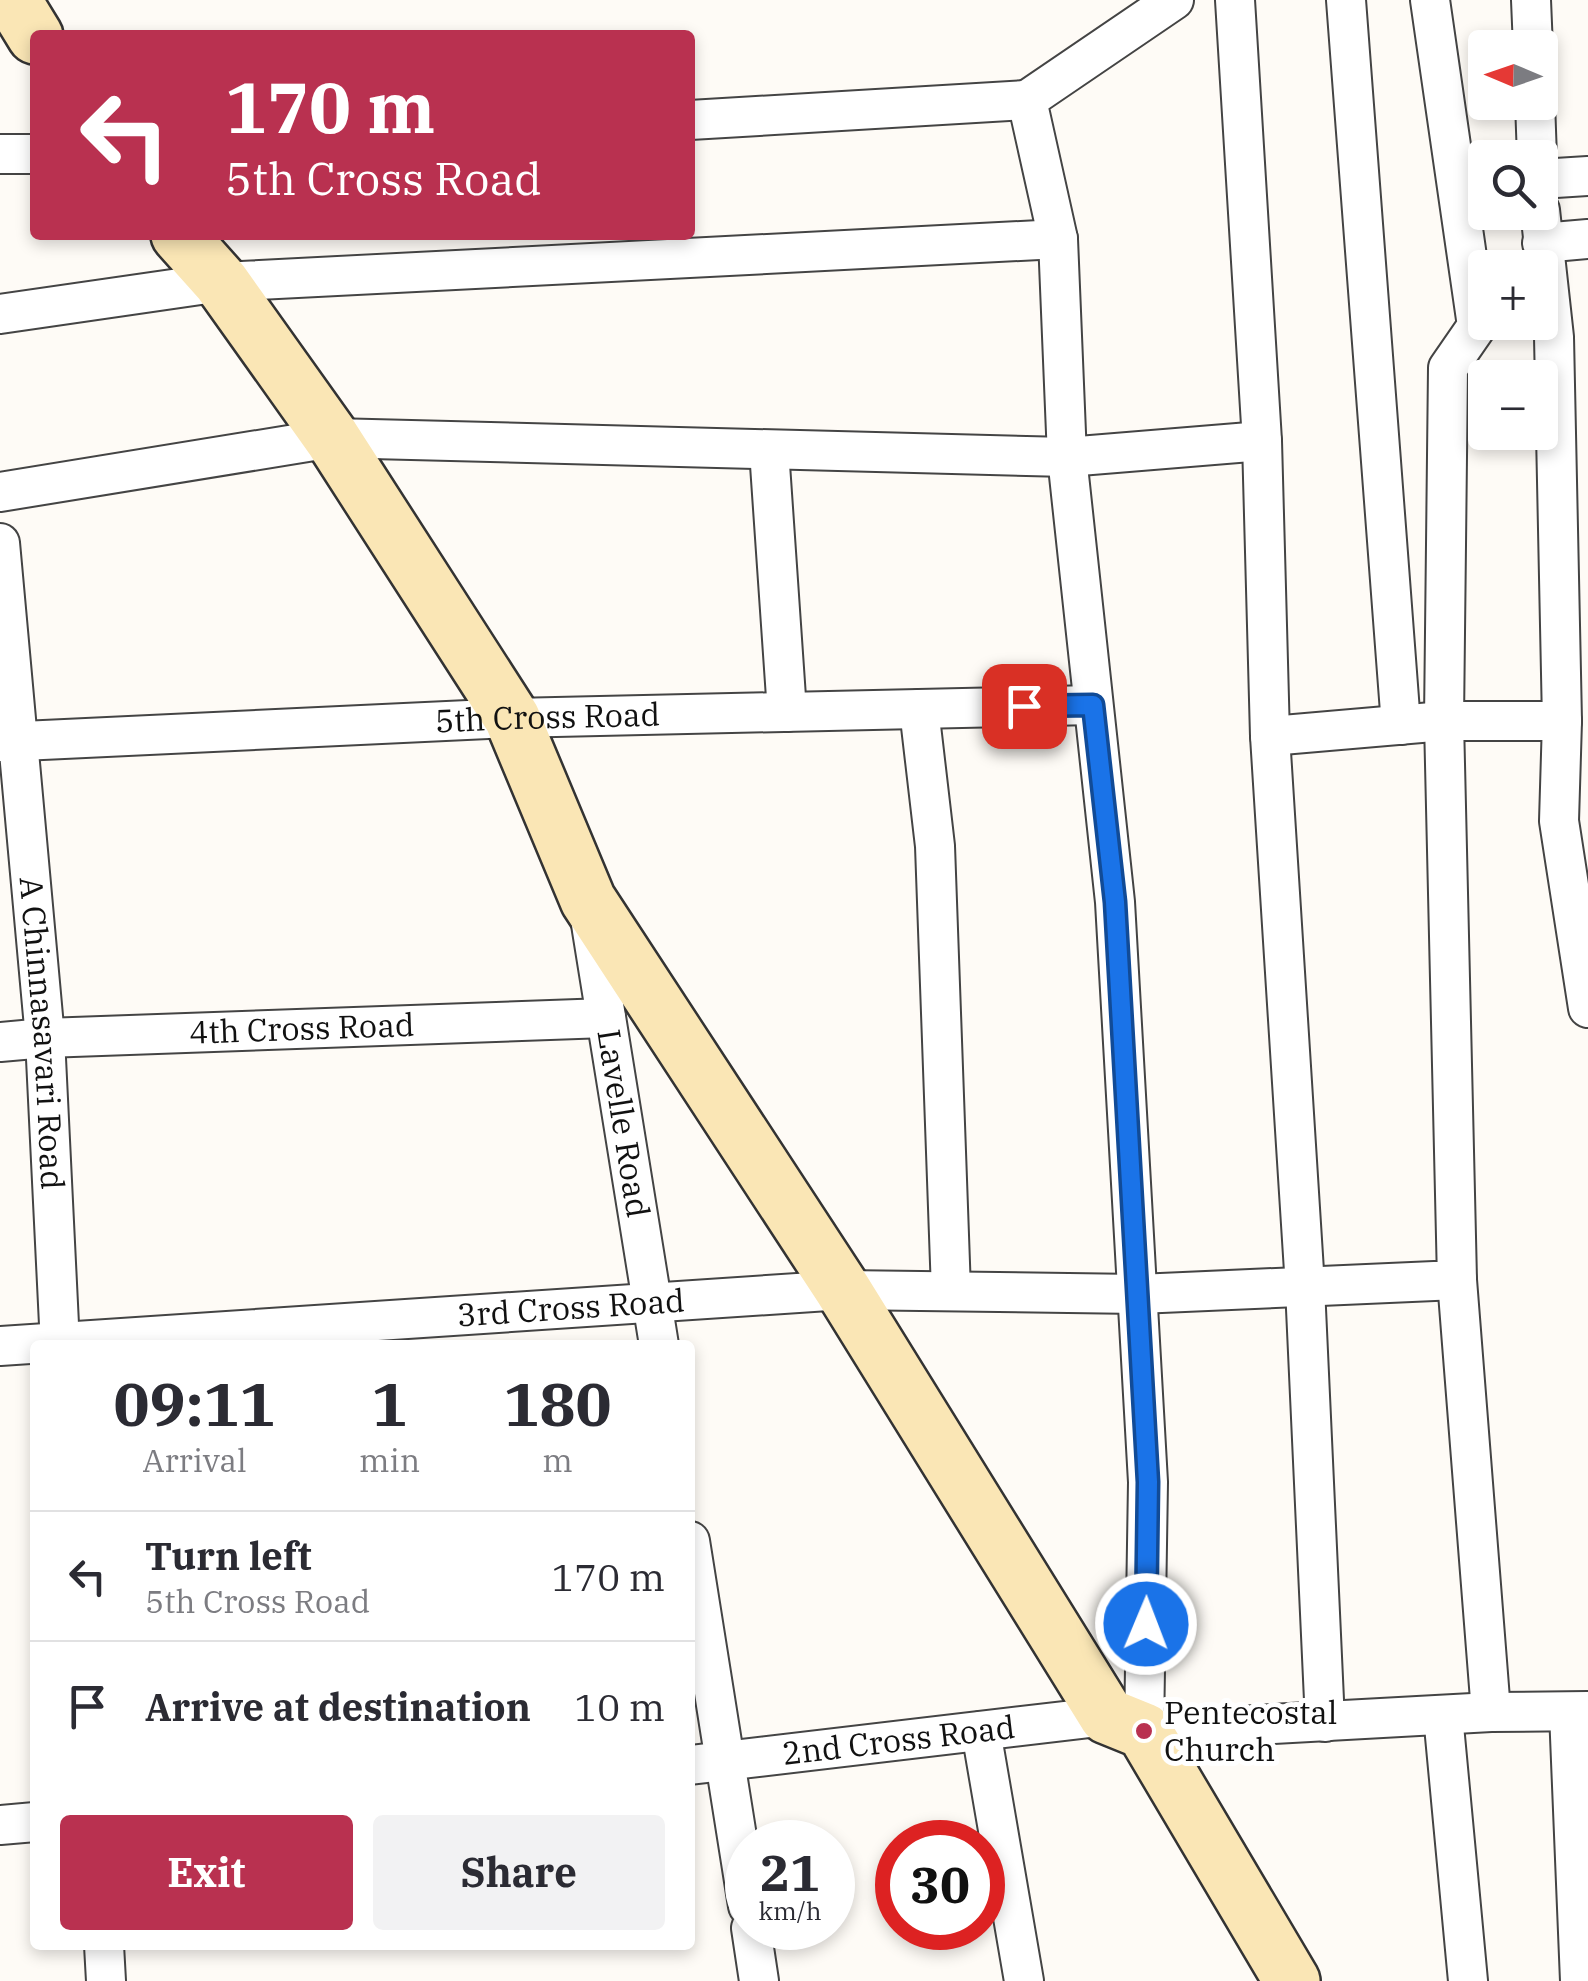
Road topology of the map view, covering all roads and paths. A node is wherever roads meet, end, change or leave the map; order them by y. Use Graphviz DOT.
graph roads {
  1 [pos="13,0"];
  2 [pos="37,0"];
  3 [pos="1174,0"];
  4 [pos="1235,0"];
  5 [pos="1346,0"];
  6 [pos="1430,0"];
  7 [pos="1531,0"];
  8 [pos="0,1"];
  9 [pos="31,30"];
  10 [pos="1532,30"];
  11 [pos="1027,100"];
  12 [pos="695,120"];
  13 [pos="0,154"];
  14 [pos="30,154"];
  15 [pos="1588,176"];
  16 [pos="1558,178"];
  17 [pos="1542,230"];
  18 [pos="1557,230"];
  19 [pos="1588,238"];
  20 [pos="1058,239"];
  21 [pos="183,240"];
  22 [pos="221,282"];
  23 [pos="0,314"];
  24 [pos="1571,336"];
  25 [pos="332,438"];
  26 [pos="1262,440"];
  27 [pos="768,450"];
  28 [pos="1067,457"];
  29 [pos="0,492"];
  30 [pos="0,542"];
  31 [pos="1093,705"];
  32 [pos="919,709"];
  33 [pos="787,712"];
  34 [pos="512,718"];
  35 [pos="1444,721"];
  36 [pos="1562,722"];
  37 [pos="1401,725"];
  38 [pos="1270,736"];
  39 [pos="8,741"];
  40 [pos="588,900"];
  41 [pos="1588,1008"];
  42 [pos="606,1018"];
  43 [pos="45,1038"];
  44 [pos="0,1042"];
  45 [pos="1457,1280"];
  46 [pos="1305,1287"];
  47 [pos="843,1290"];
  48 [pos="950,1291"];
  49 [pos="1138,1294"];
  50 [pos="653,1302"];
  51 [pos="60,1340"];
  52 [pos="116,1340"];
  53 [pos="659,1340"];
  54 [pos="30,1345"];
  55 [pos="0,1346"];
  56 [pos="695,1606"];
  57 [pos="1492,1712"];
  58 [pos="1578,1712"];
  59 [pos="1443,1715"];
  60 [pos="1325,1722"];
  61 [pos="1126,1724"];
  62 [pos="981,1731"];
  63 [pos="707,1763"];
  64 [pos="30,1822"];
  65 [pos="0,1825"];
  66 [pos="725,1826"];
  67 [pos="104,1950"];
  68 [pos="754,1950"];
  69 [pos="106,1981"];
  70 [pos="759,1981"];
  71 [pos="1024,1981"];
  72 [pos="1292,1981"];
  73 [pos="1468,1981"];
  74 [pos="1580,1981"];
  1 -- 2 [label="street"];
  1 -- 8 [label="street"];
  1 -- 9 [label="street"];
  3 -- 11 [label="street"];
  4 -- 26 [label="street"];
  5 -- 37 [label="street"];
  6 -- 35 [label="street"];
  7 -- 10 [label="street"];
  11 -- 12 [label="street"];
  11 -- 20 [label="street"];
  13 -- 14 [label="street"];
  15 -- 16 [label="street"];
  17 -- 24 [label="street"];
  18 -- 19 [label="street"];
  20 -- 22 [label="street"];
  20 -- 28 [label="street"];
  21 -- 22 [label="street"];
  22 -- 23 [label="street"];
  22 -- 25 [label="street"];
  24 -- 36 [label="street"];
  25 -- 27 [label="street"];
  25 -- 29 [label="street"];
  25 -- 34 [label="street"];
  26 -- 28 [label="street"];
  26 -- 38 [label="street"];
  27 -- 28 [label="street"];
  27 -- 33 [label="street"];
  28 -- 31 [label="street"];
  30 -- 39 [label="street, A Chinnasavari Road"];
  31 -- 32 [label="street, 5th Cross Road"];
  31 -- 49 [label="street"];
  32 -- 33 [label="street, 5th Cross Road"];
  32 -- 48 [label="street"];
  33 -- 34 [label="street, 5th Cross Road"];
  34 -- 39 [label="street, 5th Cross Road"];
  34 -- 40 [label="street"];
  35 -- 36 [label="street"];
  35 -- 37 [label="street"];
  35 -- 45 [label="street"];
  36 -- 41 [label="street"];
  37 -- 38 [label="street"];
  38 -- 46 [label="street"];
  39 -- 43 [label="street, A Chinnasavari Road"];
  40 -- 42 [label="street, Lavelle Road"];
  40 -- 47 [label="street"];
  42 -- 43 [label="street, 4th Cross Road"];
  42 -- 50 [label="street, Lavelle Road"];
  43 -- 44 [label="street, 4th Cross Road"];
  43 -- 51 [label="street, A Chinnasavari Road"];
  45 -- 46 [label="street, 3rd Cross Road"];
  45 -- 57 [label="street"];
  46 -- 49 [label="street, 3rd Cross Road"];
  46 -- 60 [label="street"];
  47 -- 48 [label="street, 3rd Cross Road"];
  47 -- 50 [label="street, 3rd Cross Road"];
  47 -- 61 [label="street"];
  48 -- 49 [label="street, 3rd Cross Road"];
  49 -- 61 [label="street"];
  50 -- 52 [label="street, 3rd Cross Road"];
  50 -- 53 [label="street, Lavelle Road"];
  54 -- 55 [label="street, 3rd Cross Road"];
  56 -- 63 [label="street"];
  57 -- 58 [label="street, 2nd Cross Road"];
  57 -- 59 [label="street, 2nd Cross Road"];
  58 -- 74 [label="street"];
  59 -- 60 [label="street, 2nd Cross Road"];
  59 -- 73 [label="street"];
  60 -- 61 [label="street, 2nd Cross Road"];
  61 -- 62 [label="street, 2nd Cross Road"];
  61 -- 72 [label="street"];
  62 -- 63 [label="street, 2nd Cross Road"];
  62 -- 71 [label="street"];
  63 -- 66 [label="street"];
  64 -- 65 [label="street"];
  67 -- 69 [label="street"];
  68 -- 70 [label="street"];
}
